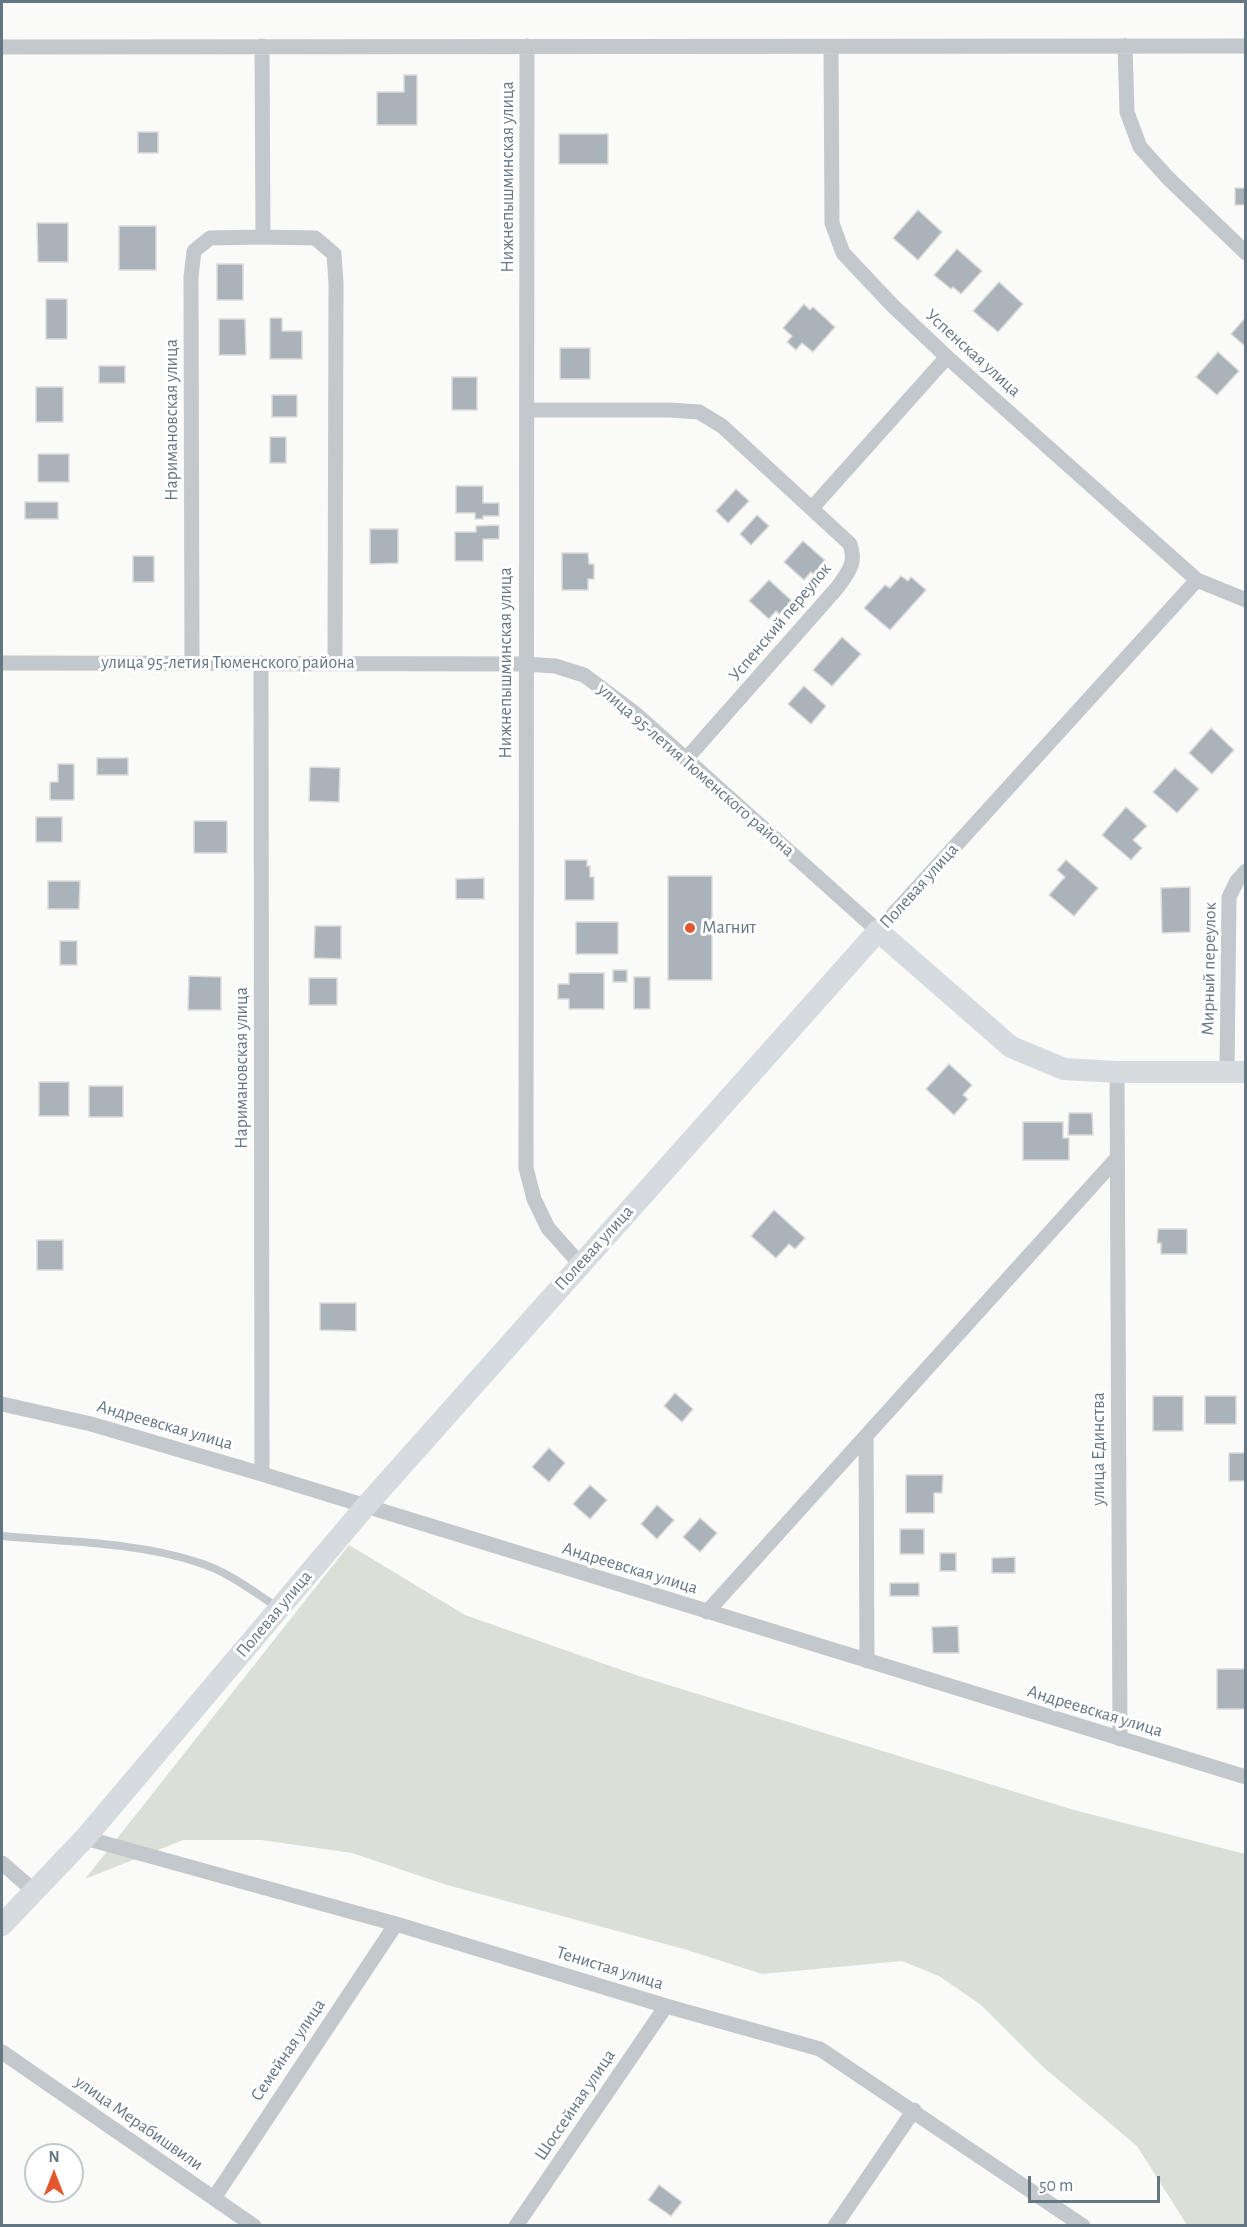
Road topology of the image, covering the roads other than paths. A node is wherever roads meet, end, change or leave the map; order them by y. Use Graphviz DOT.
graph roads {
  1 [pos="262,46"];
  2 [pos="527,46"];
  3 [pos="1125,46"];
  4 [pos="1245,46"];
  5 [pos="2,47"];
  6 [pos="831,47"];
  7 [pos="263,237"];
  8 [pos="1245,253"];
  9 [pos="947,357"];
  10 [pos="527,410"];
  11 [pos="813,508"];
  12 [pos="1197,580"];
  13 [pos="1245,600"];
  14 [pos="2,663"];
  15 [pos="192,663"];
  16 [pos="261,663"];
  17 [pos="335,663"];
  18 [pos="525,664"];
  19 [pos="687,758"];
  20 [pos="1245,871"];
  21 [pos="878,931"];
  22 [pos="1117,1072"];
  23 [pos="1236,1072"];
  24 [pos="1118,1158"];
  25 [pos="580,1264"];
  26 [pos="2,1404"];
  27 [pos="866,1436"];
  28 [pos="262,1474"];
  29 [pos="365,1507"];
  30 [pos="2,1536"];
  31 [pos="279,1609"];
  32 [pos="707,1612"];
  33 [pos="867,1661"];
  34 [pos="1120,1740"];
  35 [pos="1245,1777"];
  36 [pos="85,1838"];
  37 [pos="2,1863"];
  38 [pos="34,1891"];
  39 [pos="396,1924"];
  40 [pos="2,1925"];
  41 [pos="666,2006"];
  42 [pos="2,2052"];
  43 [pos="914,2110"];
  44 [pos="214,2198"];
  45 [pos="254,2226"];
  46 [pos="516,2226"];
  47 [pos="835,2226"];
  48 [pos="1083,2226"];
  1 -- 2 [label="street"];
  1 -- 5 [label="street"];
  1 -- 7 [label="street"];
  2 -- 6 [label="street"];
  2 -- 10 [label="street, Нижнепышминская улица"];
  3 -- 4 [label="street"];
  3 -- 6 [label="street"];
  3 -- 8 [label="street"];
  6 -- 9 [label="street, Успенская улица"];
  7 -- 15 [label="street, Наримановская улица"];
  7 -- 17 [label="street, Наримановская улица"];
  9 -- 11 [label="street"];
  9 -- 12 [label="street, Успенская улица"];
  10 -- 11 [label="street, Успенский переулок"];
  10 -- 18 [label="street, Нижнепышминская улица"];
  11 -- 19 [label="street, Успенский переулок"];
  12 -- 13 [label="street, Успенская улица"];
  12 -- 21 [label="street, Полевая улица"];
  14 -- 15 [label="street, улица 95-летия Тюменского района"];
  15 -- 16 [label="street, улица 95-летия Тюменского района"];
  16 -- 17 [label="street, улица 95-летия Тюменского района"];
  16 -- 28 [label="street, Наримановская улица"];
  17 -- 18 [label="street, улица 95-летия Тюменского района"];
  18 -- 19 [label="street, улица 95-летия Тюменского района"];
  18 -- 25 [label="street, Нижнепышминская улица"];
  19 -- 21 [label="street, улица 95-летия Тюменского района"];
  20 -- 23 [label="street, Мирный переулок"];
  21 -- 22 [label="street, улица 95-летия Тюменского района"];
  21 -- 25 [label="street, Полевая улица"];
  22 -- 23 [label="street, улица 95-летия Тюменского района"];
  22 -- 24 [label="street, улица Единства"];
  24 -- 27 [label="street"];
  24 -- 34 [label="street, улица Единства"];
  25 -- 29 [label="street, Полевая улица"];
  26 -- 28 [label="street, Андреевская улица"];
  27 -- 32 [label="street"];
  27 -- 33 [label="street"];
  28 -- 29 [label="street, Андреевская улица"];
  29 -- 31 [label="street, Полевая улица"];
  29 -- 32 [label="street, Андреевская улица"];
  30 -- 31 [label="lane"];
  31 -- 36 [label="street, Полевая улица"];
  32 -- 33 [label="street, Андреевская улица"];
  33 -- 34 [label="street, Андреевская улица"];
  34 -- 35 [label="street, Андреевская улица"];
  36 -- 38 [label="street, Полевая улица"];
  36 -- 39 [label="street, Тенистая улица"];
  37 -- 38 [label="street"];
  38 -- 40 [label="street, Полевая улица"];
  39 -- 41 [label="street, Тенистая улица"];
  39 -- 44 [label="street, Семейная улица"];
  41 -- 43 [label="street, Тенистая улица"];
  41 -- 46 [label="street, Шоссейная улица"];
  42 -- 44 [label="street, улица Мерабишвили"];
  43 -- 47 [label="street"];
  43 -- 48 [label="street, Тенистая улица"];
  44 -- 45 [label="street, улица Мерабишвили"];
}
